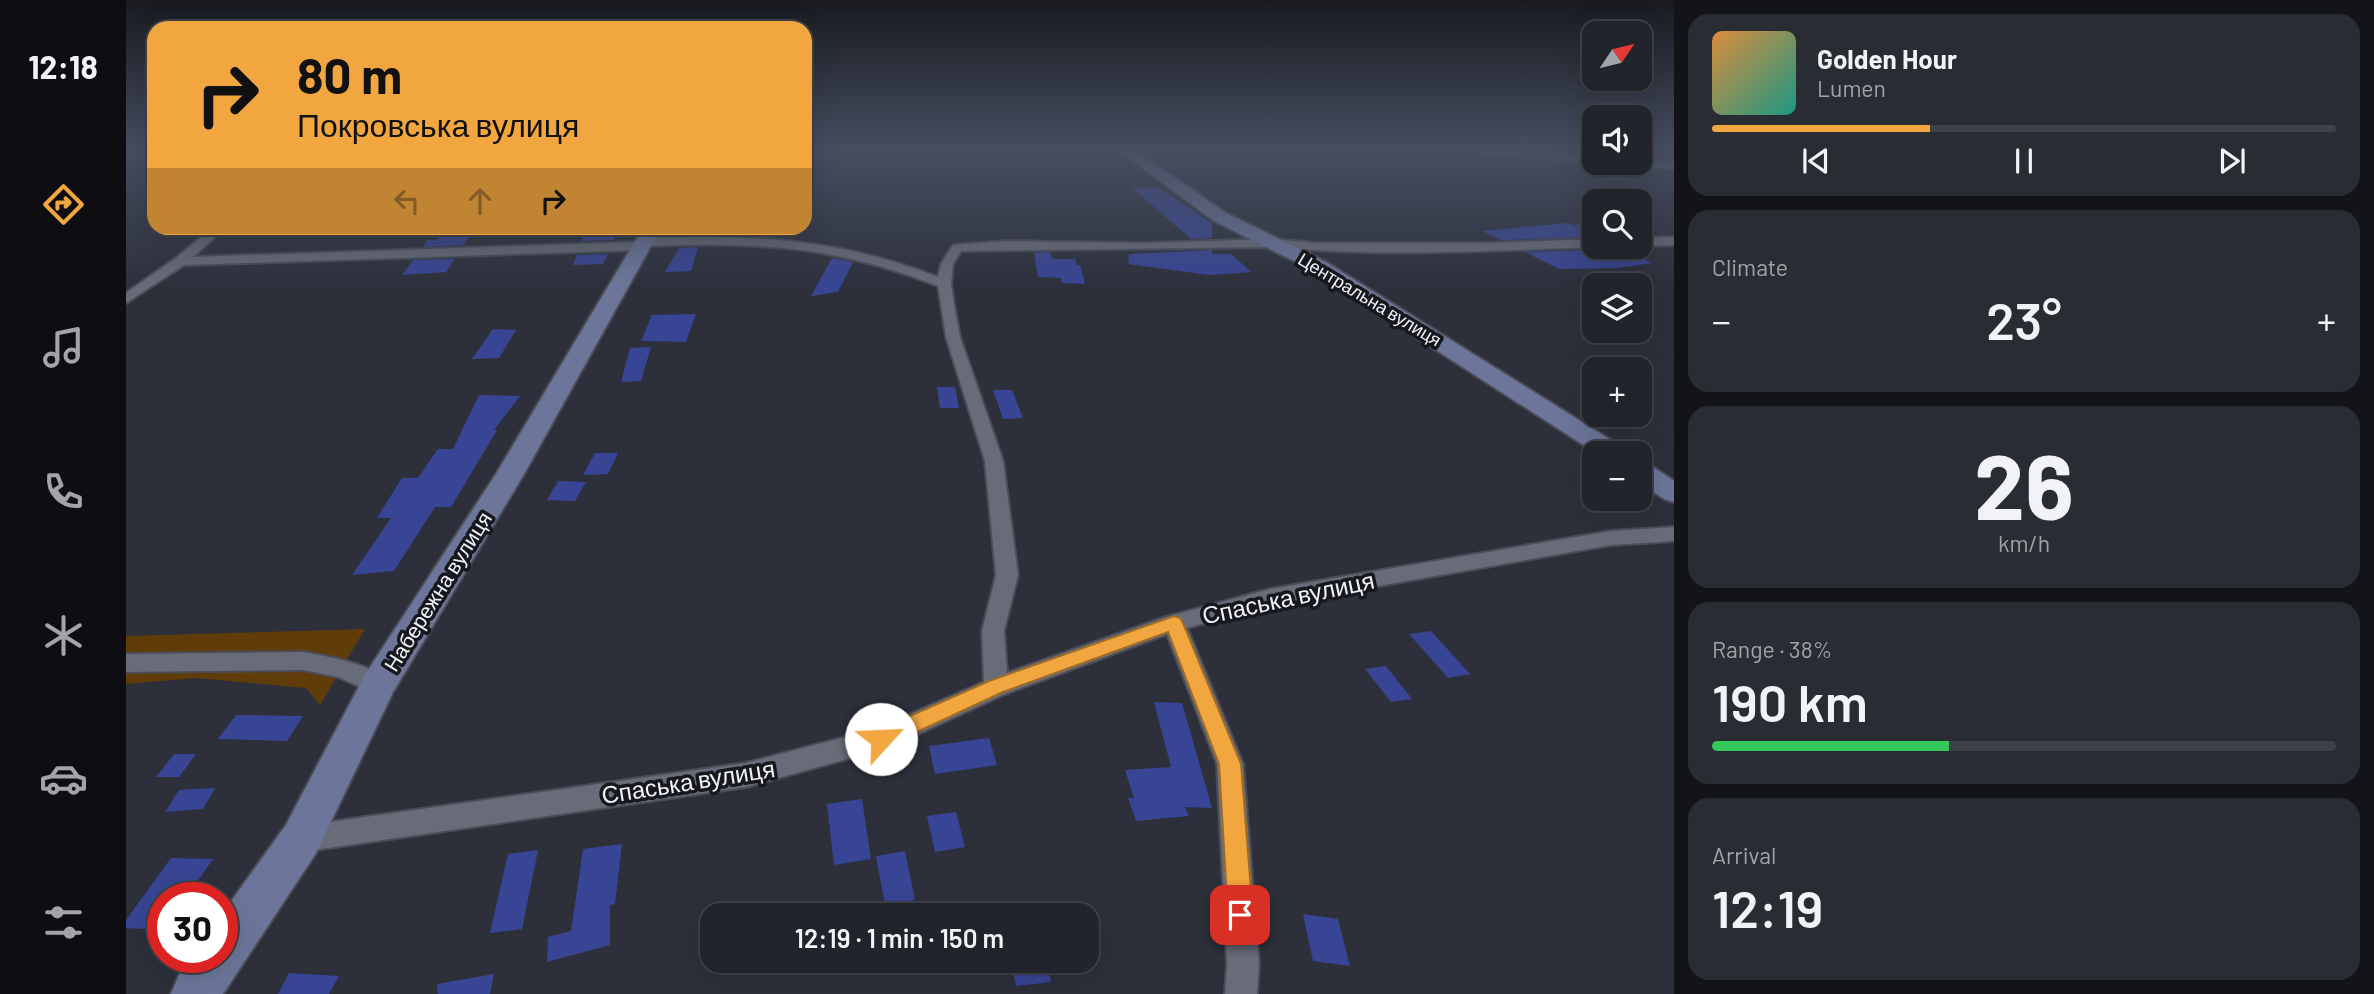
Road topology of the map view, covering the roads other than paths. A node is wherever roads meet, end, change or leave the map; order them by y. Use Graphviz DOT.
graph roads {
  1 [pos="1189,195"];
  2 [pos="211,235"];
  3 [pos="645,239"];
  4 [pos="1674,241"];
  5 [pos="1652,242"];
  6 [pos="1273,243"];
  7 [pos="1582,243"];
  8 [pos="181,261"];
  9 [pos="944,284"];
  10 [pos="126,299"];
  11 [pos="1594,441"];
  12 [pos="1652,479"];
  13 [pos="1674,493"];
  14 [pos="1674,534"];
  15 [pos="1174,623"];
  16 [pos="126,663"];
  17 [pos="378,685"];
  18 [pos="996,687"];
  19 [pos="301,839"];
  20 [pos="238,931"];
  21 [pos="209,973"];
  22 [pos="195,994"];
  23 [pos="1241,994"];
  1 -- 6 [label="street, Центральна вулиця"];
  2 -- 8 [label="street"];
  3 -- 8 [label="street"];
  3 -- 9 [label="street"];
  3 -- 17 [label="street, Набережна вулиця"];
  4 -- 5 [label="street"];
  6 -- 7 [label="street"];
  6 -- 9 [label="street"];
  6 -- 11 [label="street, Центральна вулиця"];
  8 -- 10 [label="street"];
  9 -- 18 [label="street"];
  12 -- 13 [label="street"];
  14 -- 15 [label="street, Спаська вулиця"];
  15 -- 18 [label="street, Спаська вулиця"];
  15 -- 23 [label="street"];
  16 -- 17 [label="street"];
  17 -- 19 [label="street, Набережна вулиця"];
  18 -- 19 [label="street, Спаська вулиця"];
  19 -- 20 [label="street, Набережна вулиця"];
  21 -- 22 [label="street, Набережна вулиця"];
}
